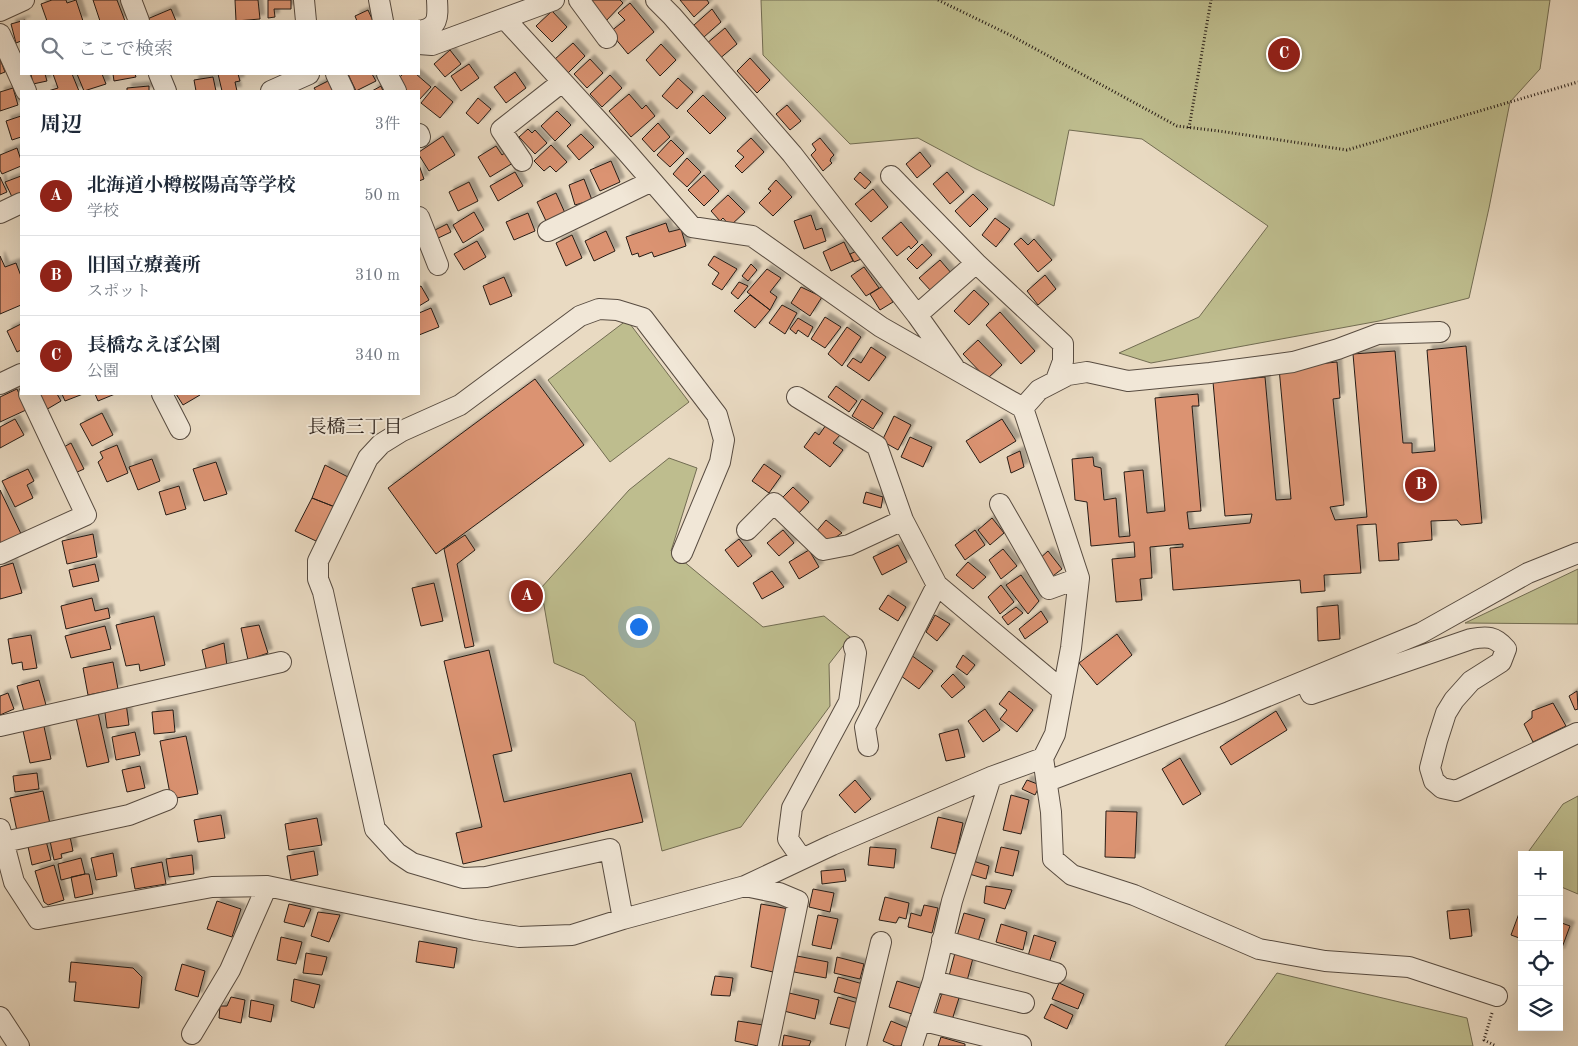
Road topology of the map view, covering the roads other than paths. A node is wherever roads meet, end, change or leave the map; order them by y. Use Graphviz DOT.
graph roads {
  1 [pos="24,0"];
  2 [pos="130,0"];
  3 [pos="304,0"];
  4 [pos="379,0"];
  5 [pos="438,0"];
  6 [pos="554,0"];
  7 [pos="579,0"];
  8 [pos="656,0"];
  9 [pos="0,11"];
  10 [pos="505,19"];
  11 [pos="139,20"];
  12 [pos="306,20"];
  13 [pos="383,20"];
  14 [pos="420,31"];
  15 [pos="0,34"];
  16 [pos="607,38"];
  17 [pos="420,44"];
  18 [pos="159,75"];
  19 [pos="307,75"];
  20 [pos="336,75"];
  21 [pos="388,75"];
  22 [pos="562,82"];
  23 [pos="26,90"];
  24 [pos="166,90"];
  25 [pos="273,90"];
  26 [pos="344,90"];
  27 [pos="395,90"];
  28 [pos="522,161"];
  29 [pos="891,176"];
  30 [pos="652,181"];
  31 [pos="20,203"];
  32 [pos="0,213"];
  33 [pos="420,220"];
  34 [pos="548,231"];
  35 [pos="976,263"];
  36 [pos="438,265"];
  37 [pos="917,315"];
  38 [pos="1440,332"];
  39 [pos="958,372"];
  40 [pos="20,376"];
  41 [pos="1056,380"];
  42 [pos="0,384"];
  43 [pos="29,395"];
  44 [pos="163,395"];
  45 [pos="797,397"];
  46 [pos="1023,408"];
  47 [pos="180,429"];
  48 [pos="1000,504"];
  49 [pos="903,520"];
  50 [pos="747,530"];
  51 [pos="682,553"];
  52 [pos="1578,553"];
  53 [pos="0,554"];
  54 [pos="1079,578"];
  55 [pos="937,585"];
  56 [pos="854,647"];
  57 [pos="281,662"];
  58 [pos="1305,680"];
  59 [pos="1064,691"];
  60 [pos="0,726"];
  61 [pos="1577,733"];
  62 [pos="868,746"];
  63 [pos="1043,758"];
  64 [pos="991,777"];
  65 [pos="1048,781"];
  66 [pos="167,800"];
  67 [pos="2,836"];
  68 [pos="802,859"];
  69 [pos="267,886"];
  70 [pos="745,886"];
  71 [pos="623,919"];
  72 [pos="942,940"];
  73 [pos="881,942"];
  74 [pos="1056,973"];
  75 [pos="933,981"];
  76 [pos="1497,996"];
  77 [pos="1024,1004"];
  78 [pos="0,1019"];
  79 [pos="920,1020"];
  80 [pos="192,1034"];
  81 [pos="1021,1045"];
  82 [pos="19,1046"];
  83 [pos="768,1046"];
  84 [pos="856,1046"];
  85 [pos="912,1046"];
  1 -- 9 [label="street"];
  2 -- 11 [label="street"];
  3 -- 12 [label="street"];
  4 -- 13 [label="street"];
  5 -- 14 [label="street"];
  6 -- 10 [label="street"];
  7 -- 16 [label="street"];
  8 -- 37 [label="street"];
  10 -- 17 [label="street"];
  10 -- 22 [label="street"];
  15 -- 23 [label="street"];
  18 -- 24 [label="street"];
  19 -- 25 [label="street"];
  20 -- 26 [label="street"];
  21 -- 27 [label="street"];
  22 -- 28 [label="street"];
  22 -- 30 [label="street"];
  29 -- 35 [label="street"];
  30 -- 34 [label="street"];
  30 -- 39 [label="street"];
  31 -- 32 [label="street"];
  33 -- 36 [label="street"];
  35 -- 37 [label="street"];
  35 -- 41 [label="street"];
  37 -- 39 [label="street"];
  38 -- 41 [label="street"];
  39 -- 46 [label="street"];
  40 -- 42 [label="street"];
  41 -- 46 [label="street"];
  43 -- 53 [label="street"];
  44 -- 47 [label="street"];
  45 -- 49 [label="street"];
  46 -- 54 [label="street"];
  48 -- 54 [label="street"];
  49 -- 50 [label="street"];
  49 -- 55 [label="street"];
  51 -- 71 [label="street"];
  52 -- 58 [label="street"];
  54 -- 59 [label="street"];
  55 -- 59 [label="street"];
  55 -- 62 [label="street"];
  56 -- 68 [label="street"];
  57 -- 60 [label="street"];
  58 -- 61 [label="street"];
  58 -- 65 [label="street"];
  59 -- 63 [label="street"];
  63 -- 64 [label="street"];
  63 -- 65 [label="street"];
  64 -- 68 [label="street"];
  64 -- 72 [label="street"];
  65 -- 76 [label="street"];
  66 -- 67 [label="street"];
  67 -- 69 [label="street"];
  68 -- 70 [label="street"];
  69 -- 71 [label="street"];
  69 -- 80 [label="street"];
  70 -- 71 [label="street"];
  70 -- 83 [label="street"];
  72 -- 74 [label="street"];
  72 -- 75 [label="street"];
  73 -- 84 [label="street"];
  75 -- 77 [label="street"];
  75 -- 79 [label="street"];
  78 -- 82 [label="street"];
  79 -- 81 [label="street"];
  79 -- 85 [label="street"];
}
